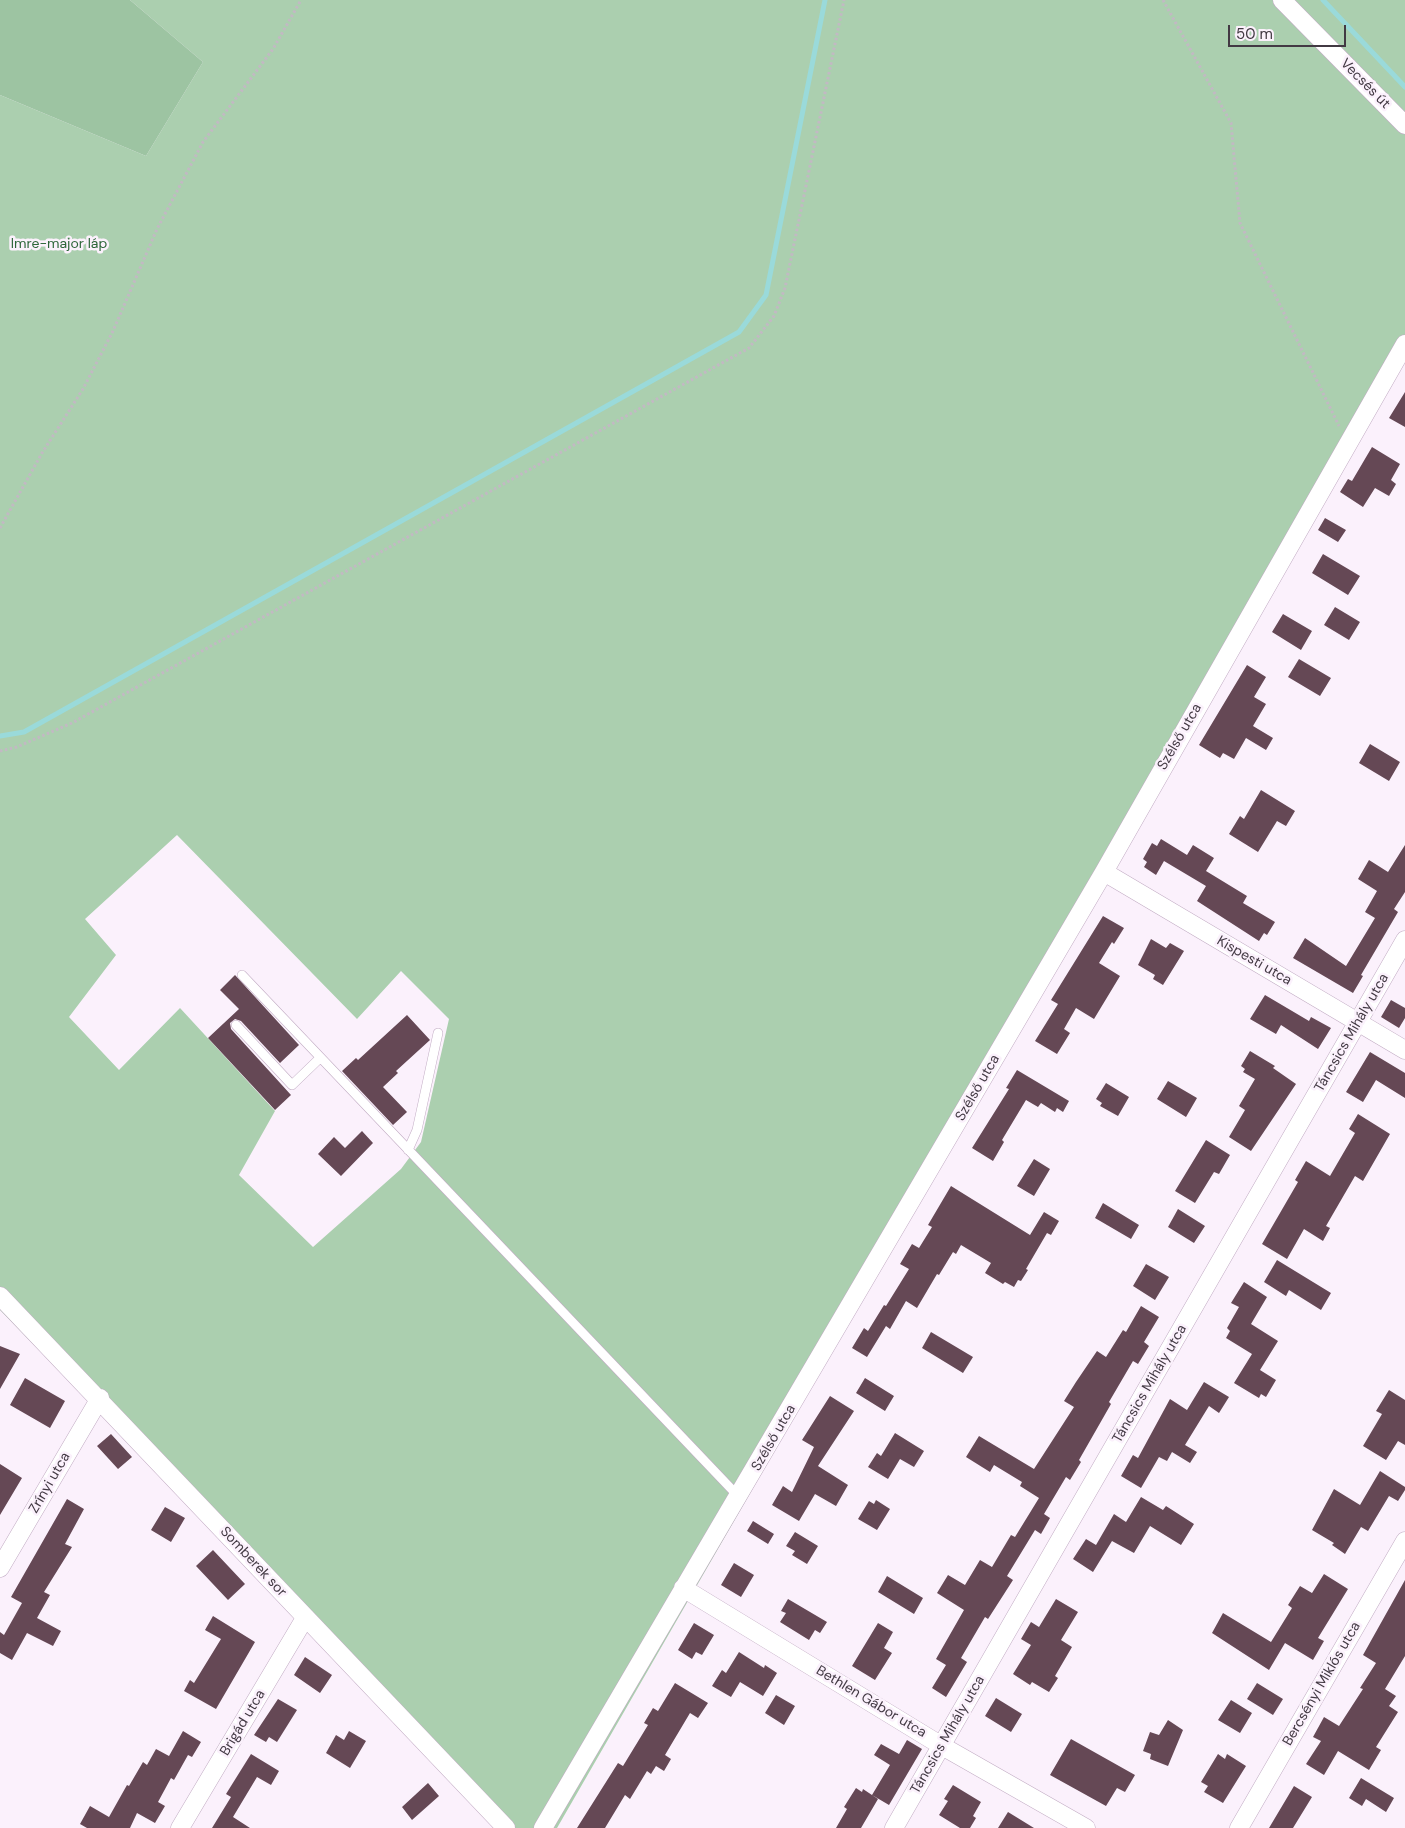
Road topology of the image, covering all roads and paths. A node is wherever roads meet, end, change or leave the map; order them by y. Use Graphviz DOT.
graph roads {
  1 [pos="301,0"];
  2 [pos="844,0"];
  3 [pos="1163,0"];
  4 [pos="1282,0"];
  5 [pos="1405,125"];
  6 [pos="1405,344"];
  7 [pos="1347,442"];
  8 [pos="0,528"];
  9 [pos="0,751"];
  10 [pos="1104,872"];
  11 [pos="1405,940"];
  12 [pos="242,975"];
  13 [pos="1358,1022"];
  14 [pos="236,1025"];
  15 [pos="438,1033"];
  16 [pos="1405,1050"];
  17 [pos="320,1058"];
  18 [pos="408,1150"];
  19 [pos="0,1296"];
  20 [pos="100,1398"];
  21 [pos="739,1497"];
  22 [pos="1405,1541"];
  23 [pos="0,1568"];
  24 [pos="684,1588"];
  25 [pos="305,1618"];
  26 [pos="942,1746"];
  27 [pos="180,1828"];
  28 [pos="506,1828"];
  29 [pos="543,1828"];
  30 [pos="894,1828"];
  31 [pos="1086,1828"];
  32 [pos="1239,1828"];
  1 -- 8 [label="path"];
  2 -- 9 [label="path"];
  3 -- 7 [label="path"];
  4 -- 5 [label="street, Vecsés út"];
  6 -- 7 [label="street, Szélső utca"];
  7 -- 10 [label="street, Szélső utca"];
  10 -- 13 [label="street, Kispesti utca"];
  10 -- 21 [label="street, Szélső utca"];
  11 -- 13 [label="street, Táncsics Mihály utca"];
  12 -- 17 [label="lane"];
  13 -- 16 [label="street, Kispesti utca"];
  13 -- 26 [label="street, Táncsics Mihály utca"];
  14 -- 17 [label="lane"];
  15 -- 18 [label="lane"];
  17 -- 18 [label="lane"];
  18 -- 21 [label="lane"];
  19 -- 20 [label="street, Somberek sor"];
  20 -- 23 [label="street, Zrínyi utca"];
  20 -- 25 [label="street, Somberek sor"];
  21 -- 24 [label="street, Szélső utca"];
  22 -- 32 [label="street, Bercsényi Miklós utca"];
  24 -- 26 [label="street, Bethlen Gábor utca"];
  24 -- 29 [label="street, Szélső utca"];
  25 -- 27 [label="street, Brigád utca"];
  25 -- 28 [label="street, Somberek sor"];
  26 -- 30 [label="street, Táncsics Mihály utca"];
  26 -- 31 [label="street, Bethlen Gábor utca"];
}
